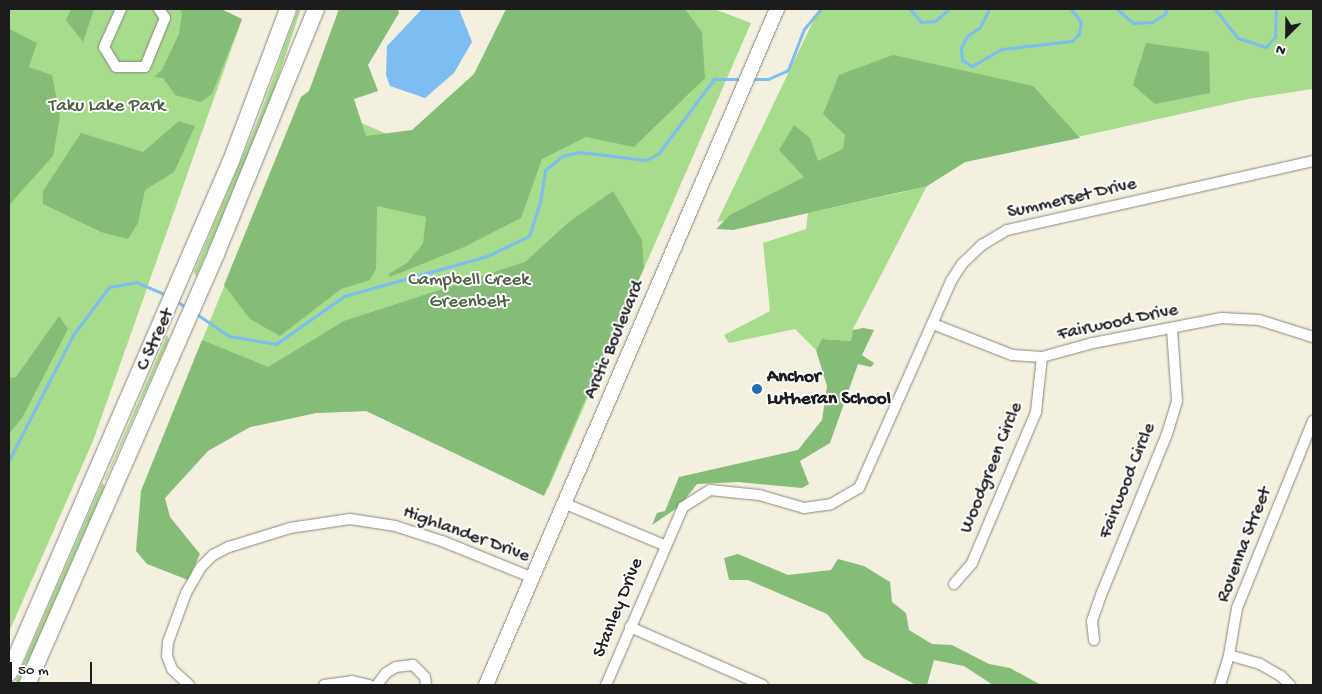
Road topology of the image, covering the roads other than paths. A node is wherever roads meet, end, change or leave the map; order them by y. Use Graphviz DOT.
graph roads {
  1 [pos="121,9"];
  2 [pos="159,9"];
  3 [pos="288,9"];
  4 [pos="316,9"];
  5 [pos="777,9"];
  6 [pos="1313,164"];
  7 [pos="933,324"];
  8 [pos="1172,330"];
  9 [pos="1313,336"];
  10 [pos="1042,357"];
  11 [pos="1313,421"];
  12 [pos="566,504"];
  13 [pos="664,545"];
  14 [pos="533,578"];
  15 [pos="954,584"];
  16 [pos="630,627"];
  17 [pos="1094,640"];
  18 [pos="1229,655"];
  19 [pos="9,673"];
  20 [pos="27,685"];
  21 [pos="189,685"];
  22 [pos="324,685"];
  23 [pos="370,685"];
  24 [pos="377,685"];
  25 [pos="426,685"];
  26 [pos="486,685"];
  27 [pos="606,685"];
  28 [pos="764,685"];
  29 [pos="1220,685"];
  30 [pos="1290,685"];
  1 -- 2 [label="street"];
  3 -- 19 [label="main road, C Street"];
  4 -- 20 [label="main road, C Street"];
  5 -- 12 [label="main road, Arctic Boulevard"];
  6 -- 7 [label="street, Summerset Drive"];
  7 -- 10 [label="street, Fairwood Drive"];
  7 -- 13 [label="street, Summerset Drive"];
  8 -- 9 [label="street, Fairwood Drive"];
  8 -- 10 [label="street, Fairwood Drive"];
  8 -- 17 [label="street, Fairwood Circle"];
  10 -- 15 [label="street, Woodgreen Circle"];
  11 -- 18 [label="street, Rovenna Street"];
  12 -- 13 [label="street"];
  12 -- 14 [label="main road, Arctic Boulevard"];
  13 -- 16 [label="street, Stanley Drive"];
  14 -- 21 [label="street, Highlander Drive"];
  14 -- 26 [label="main road, Arctic Boulevard"];
  16 -- 27 [label="street, Stanley Drive"];
  16 -- 28 [label="street"];
  18 -- 29 [label="street, Rovenna Street"];
  18 -- 30 [label="street"];
  22 -- 23 [label="street"];
  24 -- 25 [label="street"];
}
